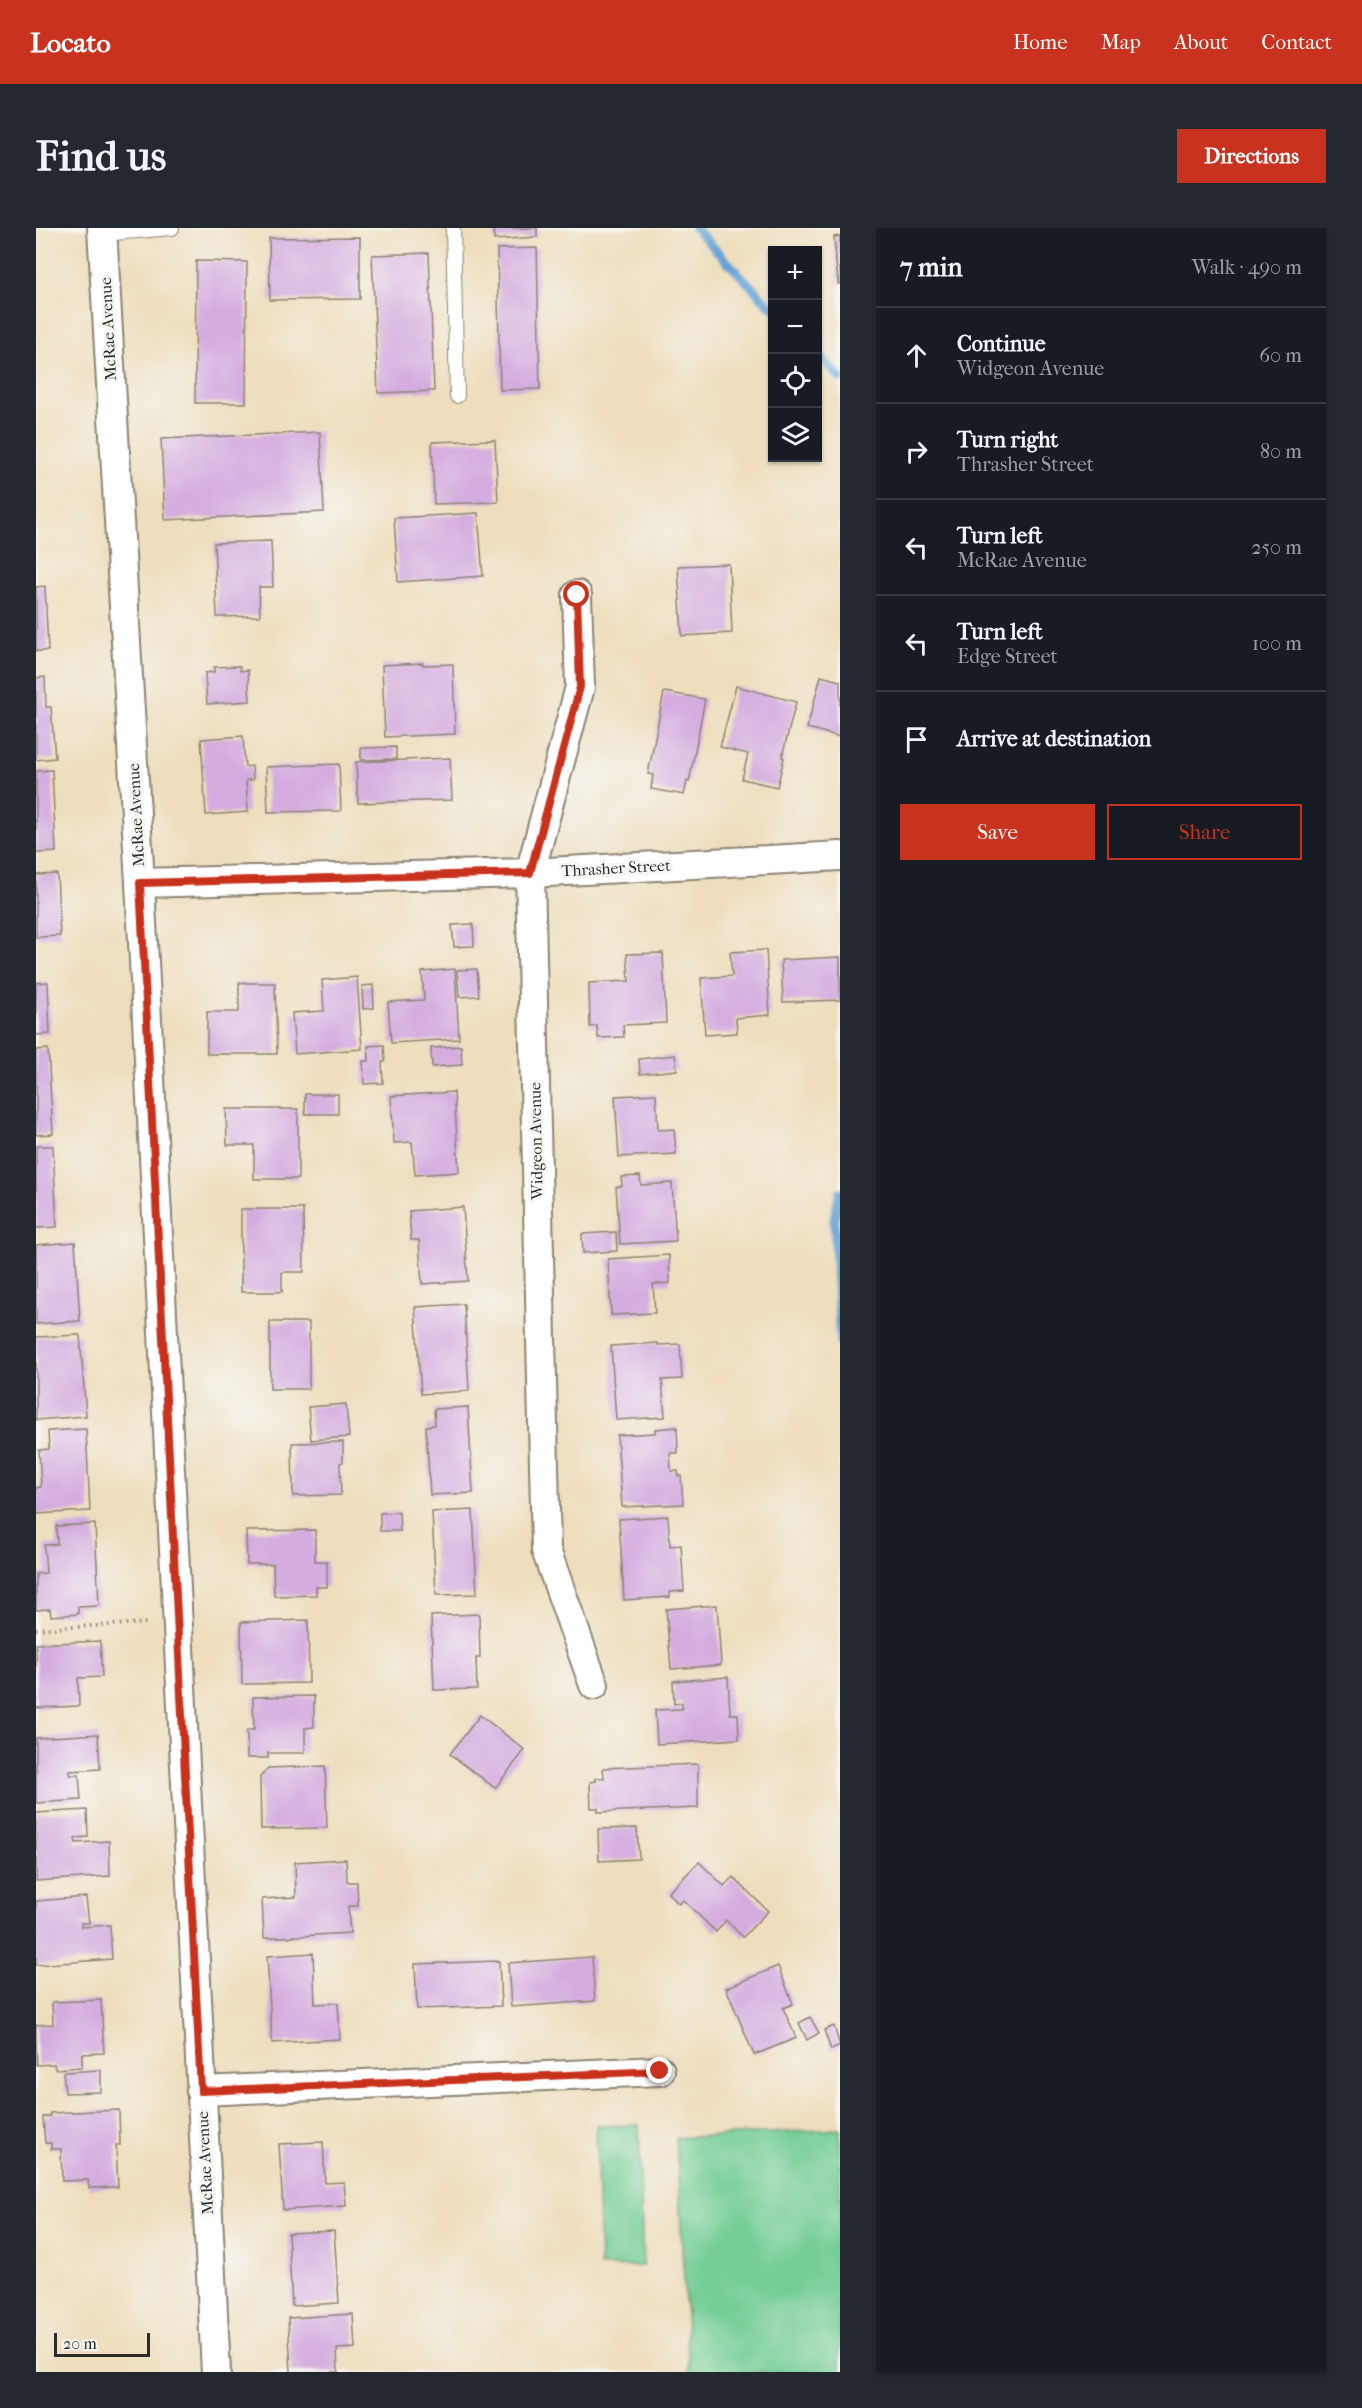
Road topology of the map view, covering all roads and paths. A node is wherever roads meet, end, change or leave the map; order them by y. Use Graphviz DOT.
graph roads {
  1 [pos="172,228"];
  2 [pos="453,228"];
  3 [pos="102,231"];
  4 [pos="457,396"];
  5 [pos="577,595"];
  6 [pos="840,856"];
  7 [pos="530,873"];
  8 [pos="140,883"];
  9 [pos="177,1621"];
  10 [pos="36,1629"];
  11 [pos="594,1685"];
  12 [pos="660,2071"];
  13 [pos="201,2091"];
  14 [pos="216,2372"];
  1 -- 3 [label="lane"];
  2 -- 4 [label="lane"];
  3 -- 8 [label="street, McRae Avenue"];
  5 -- 7 [label="street, Widgeon Avenue"];
  6 -- 7 [label="street, Thrasher Street"];
  7 -- 8 [label="street, Thrasher Street"];
  7 -- 11 [label="street, Widgeon Avenue"];
  8 -- 9 [label="street, McRae Avenue"];
  9 -- 10 [label="path"];
  9 -- 13 [label="street, McRae Avenue"];
  12 -- 13 [label="street"];
  13 -- 14 [label="street, McRae Avenue"];
}
